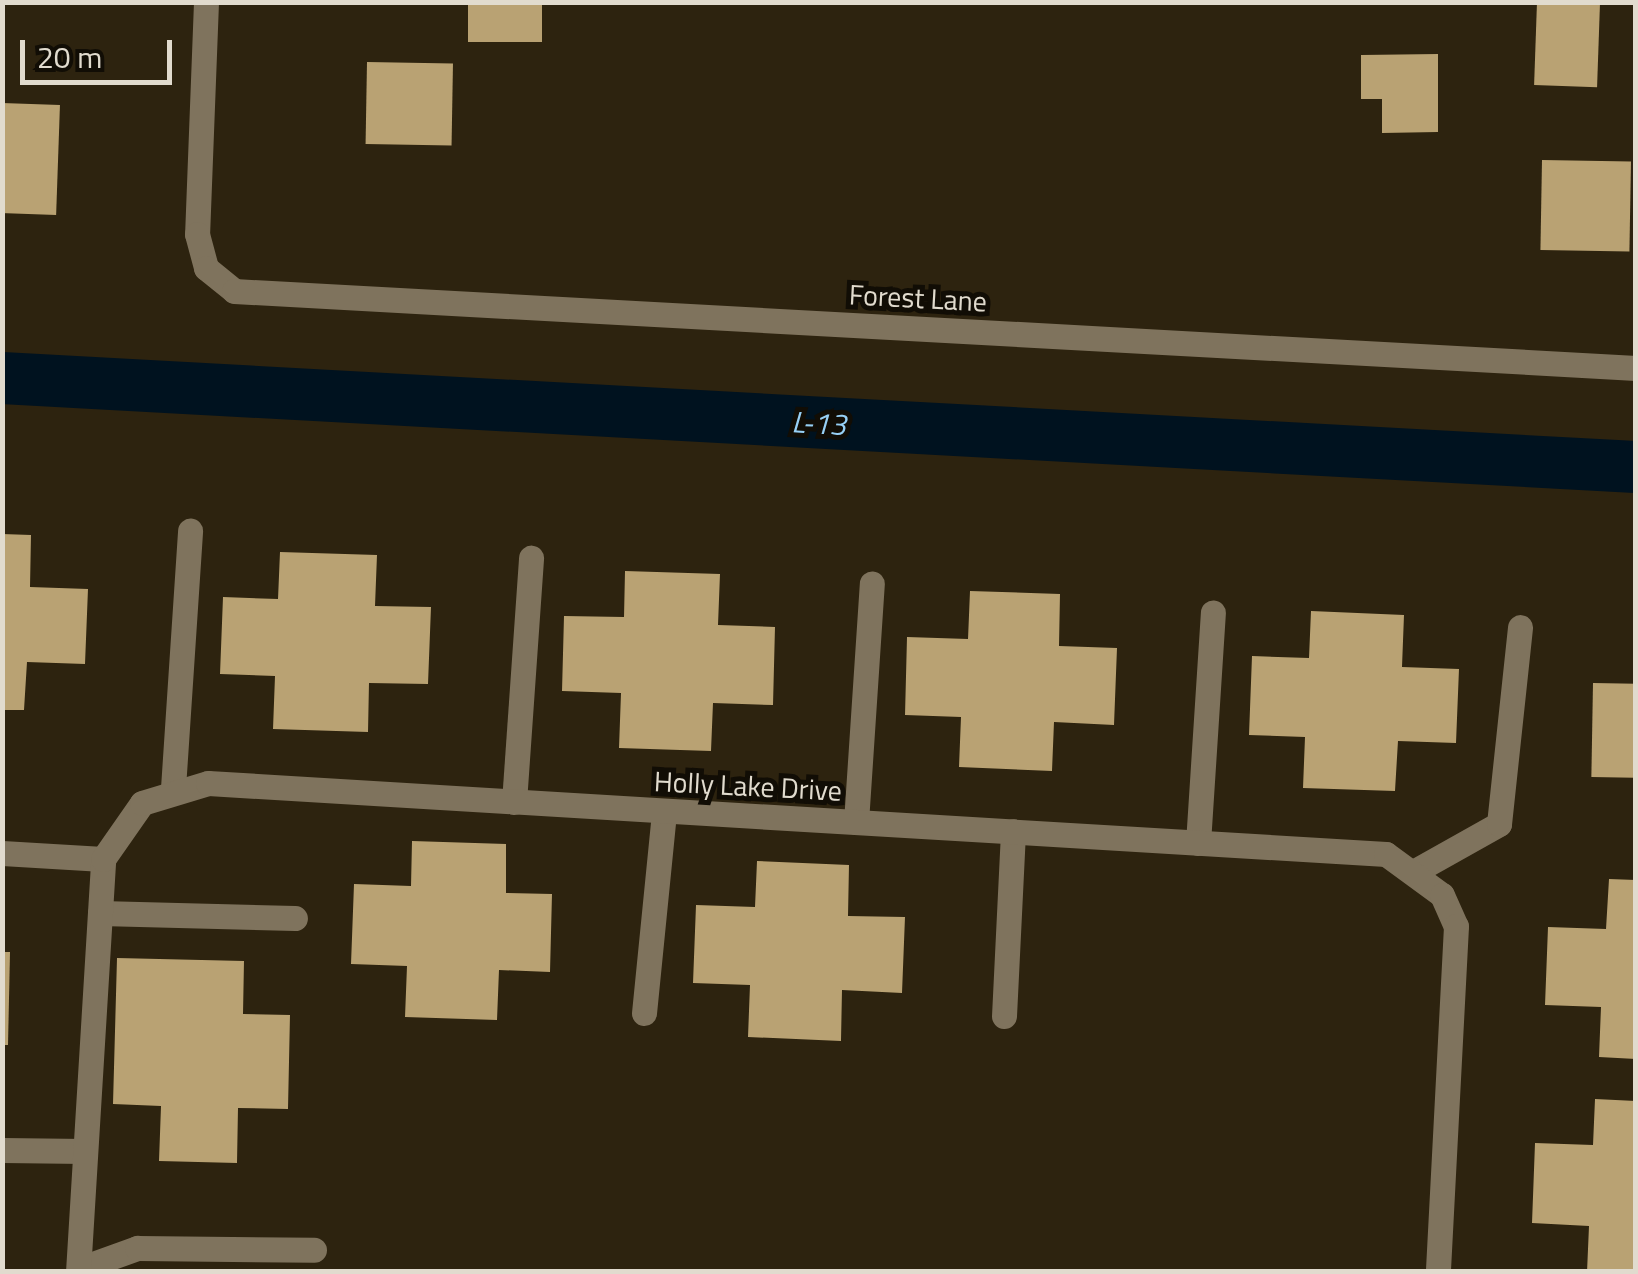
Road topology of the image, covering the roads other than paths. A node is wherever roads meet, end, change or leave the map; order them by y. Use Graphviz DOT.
graph roads {
  1 [pos="206,2"];
  2 [pos="1636,368"];
  3 [pos="190,531"];
  4 [pos="531,558"];
  5 [pos="872,584"];
  6 [pos="1213,612"];
  7 [pos="1520,628"];
  8 [pos="174,788"];
  9 [pos="514,802"];
  10 [pos="664,811"];
  11 [pos="856,822"];
  12 [pos="1014,831"];
  13 [pos="1198,843"];
  14 [pos="2,853"];
  15 [pos="103,859"];
  16 [pos="1417,870"];
  17 [pos="100,913"];
  18 [pos="295,918"];
  19 [pos="644,1013"];
  20 [pos="1004,1016"];
  21 [pos="2,1150"];
  22 [pos="85,1151"];
  23 [pos="314,1250"];
  24 [pos="78,1270"];
  25 [pos="1438,1272"];
  1 -- 2 [label="street, Forest Lane"];
  3 -- 8 [label="street"];
  4 -- 9 [label="street"];
  5 -- 11 [label="street"];
  6 -- 13 [label="street"];
  7 -- 16 [label="street"];
  8 -- 9 [label="street, Holly Lake Drive"];
  8 -- 15 [label="street"];
  9 -- 10 [label="street, Holly Lake Drive"];
  10 -- 11 [label="street, Holly Lake Drive"];
  10 -- 19 [label="street"];
  11 -- 12 [label="street, Holly Lake Drive"];
  12 -- 13 [label="street, Holly Lake Drive"];
  12 -- 20 [label="street"];
  13 -- 16 [label="street, Holly Lake Drive"];
  14 -- 15 [label="street"];
  15 -- 17 [label="street"];
  16 -- 25 [label="street"];
  17 -- 18 [label="street"];
  17 -- 22 [label="street"];
  21 -- 22 [label="street"];
  22 -- 24 [label="street"];
  23 -- 24 [label="street"];
}
